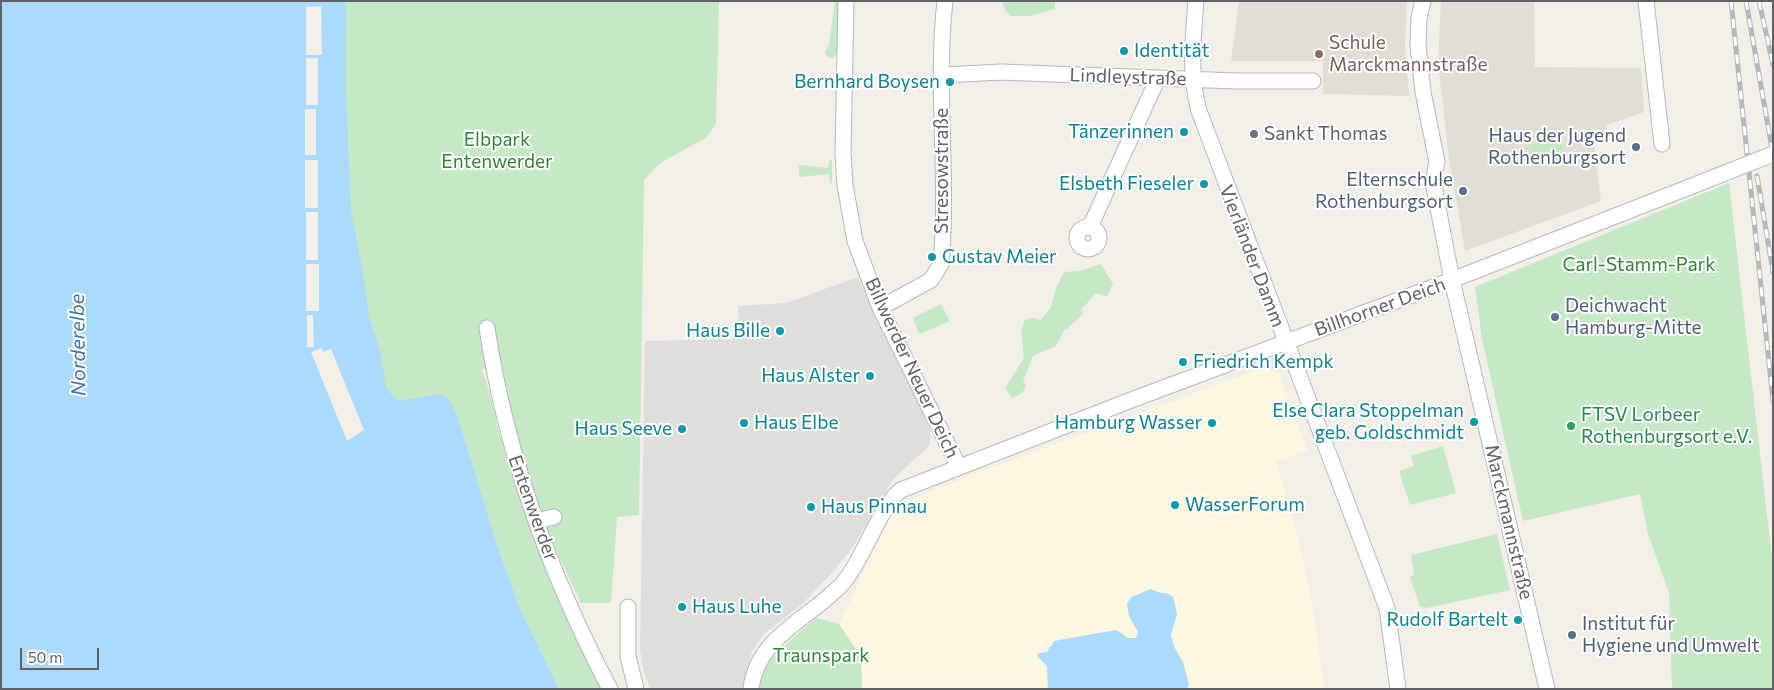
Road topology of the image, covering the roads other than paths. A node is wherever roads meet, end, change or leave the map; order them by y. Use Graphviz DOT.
graph roads {
  1 [pos="846,1"];
  2 [pos="945,1"];
  3 [pos="1196,1"];
  4 [pos="1423,1"];
  5 [pos="1646,1"];
  6 [pos="943,75"];
  7 [pos="1158,78"];
  8 [pos="1193,79"];
  9 [pos="1313,81"];
  10 [pos="1662,144"];
  11 [pos="1773,154"];
  12 [pos="1090,227"];
  13 [pos="1452,280"];
  14 [pos="880,308"];
  15 [pos="487,328"];
  16 [pos="1285,342"];
  17 [pos="959,467"];
  18 [pos="554,517"];
  19 [pos="536,521"];
  20 [pos="628,607"];
  21 [pos="634,684"];
  22 [pos="607,685"];
  23 [pos="751,689"];
  24 [pos="1398,689"];
  25 [pos="1548,689"];
  1 -- 14 [label="street, Billwerder Neuer Deich"];
  2 -- 6 [label="street, Stresowstraße"];
  3 -- 8 [label="street, Vierländer Damm"];
  4 -- 13 [label="street, Marckmannstraße"];
  5 -- 10 [label="street"];
  6 -- 7 [label="street, Lindleystraße"];
  6 -- 14 [label="street, Stresowstraße"];
  7 -- 8 [label="street, Lindleystraße"];
  7 -- 12 [label="street"];
  8 -- 9 [label="street, Lindleystraße"];
  8 -- 16 [label="street, Vierländer Damm"];
  11 -- 13 [label="street, Billhorner Deich, bridge"];
  13 -- 16 [label="street, Billhorner Deich"];
  13 -- 25 [label="street, Marckmannstraße"];
  14 -- 17 [label="street, Billwerder Neuer Deich"];
  15 -- 19 [label="street, Entenwerder"];
  16 -- 17 [label="street, Billhorner Deich"];
  16 -- 24 [label="street, Vierländer Damm"];
  17 -- 23 [label="street, Billhorner Deich"];
  18 -- 19 [label="street"];
  19 -- 22 [label="street, Entenwerder"];
  20 -- 21 [label="street"];
  21 -- 22 [label="street, Entenwerder"];
}
